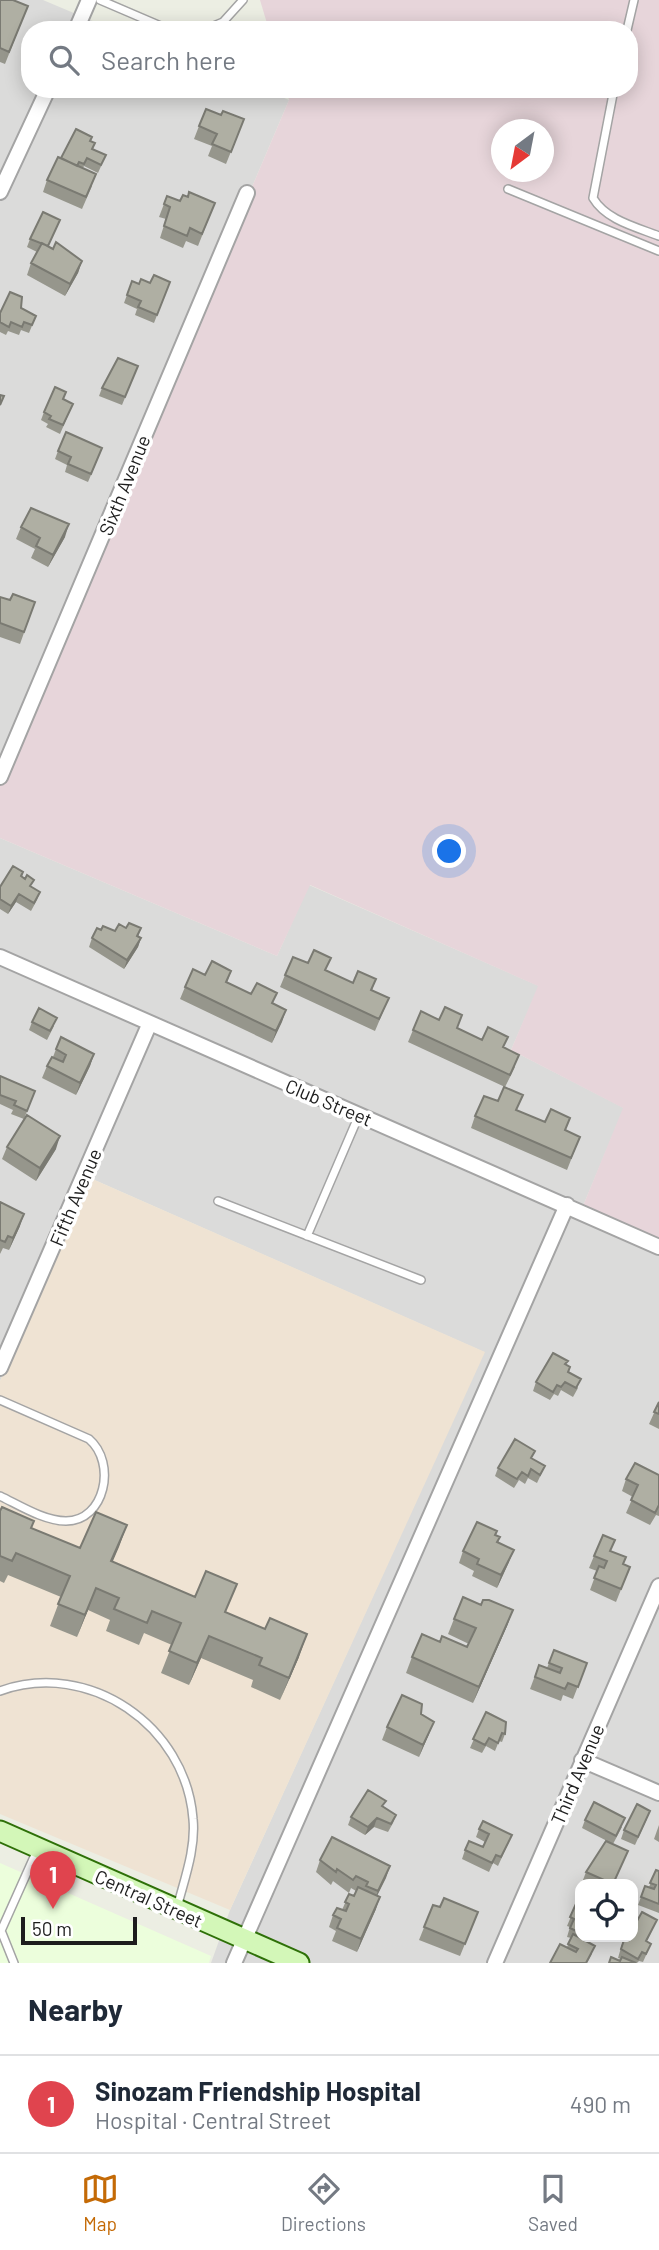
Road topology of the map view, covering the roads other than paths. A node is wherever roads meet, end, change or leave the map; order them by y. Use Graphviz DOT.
graph roads {
  1 [pos="89,0"];
  2 [pos="100,0"];
  3 [pos="243,0"];
  4 [pos="634,0"];
  5 [pos="80,21"];
  6 [pos="149,21"];
  7 [pos="224,21"];
  8 [pos="629,21"];
  9 [pos="44,98"];
  10 [pos="612,98"];
  11 [pos="508,189"];
  12 [pos="0,192"];
  13 [pos="247,193"];
  14 [pos="659,236"];
  15 [pos="659,251"];
  16 [pos="0,777"];
  17 [pos="0,957"];
  18 [pos="149,1025"];
  19 [pos="359,1115"];
  20 [pos="218,1201"];
  21 [pos="567,1205"];
  22 [pos="307,1236"];
  23 [pos="659,1247"];
  24 [pos="421,1280"];
  25 [pos="0,1368"];
  26 [pos="0,1400"];
  27 [pos="0,1496"];
  28 [pos="659,1586"];
  29 [pos="0,1691"];
  30 [pos="582,1760"];
  31 [pos="659,1793"];
  32 [pos="0,1831"];
  33 [pos="38,1848"];
  34 [pos="177,1910"];
  35 [pos="1,1933"];
  36 [pos="244,1940"];
  37 [pos="14,1963"];
  38 [pos="234,1963"];
  39 [pos="299,1963"];
  40 [pos="495,1963"];
  1 -- 5 [label="street"];
  2 -- 6 [label="lane"];
  3 -- 7 [label="lane"];
  4 -- 8 [label="lane"];
  9 -- 12 [label="street"];
  10 -- 14 [label="lane"];
  11 -- 15 [label="lane"];
  13 -- 16 [label="street, Sixth Avenue"];
  17 -- 18 [label="street, Club Street"];
  18 -- 19 [label="street, Club Street"];
  18 -- 25 [label="street, Fifth Avenue"];
  19 -- 21 [label="street, Club Street"];
  19 -- 22 [label="lane"];
  20 -- 22 [label="lane"];
  21 -- 23 [label="street, Club Street"];
  21 -- 36 [label="street"];
  22 -- 24 [label="lane"];
  26 -- 27 [label="lane"];
  28 -- 30 [label="street, Third Avenue"];
  29 -- 34 [label="lane"];
  30 -- 31 [label="street"];
  30 -- 40 [label="street, Third Avenue"];
  32 -- 33 [label="main road, Central Street"];
  33 -- 34 [label="main road, Central Street"];
  33 -- 35 [label="lane"];
  34 -- 36 [label="main road, Central Street"];
  35 -- 37 [label="lane"];
  36 -- 38 [label="street"];
  36 -- 39 [label="main road, Central Street"];
}
